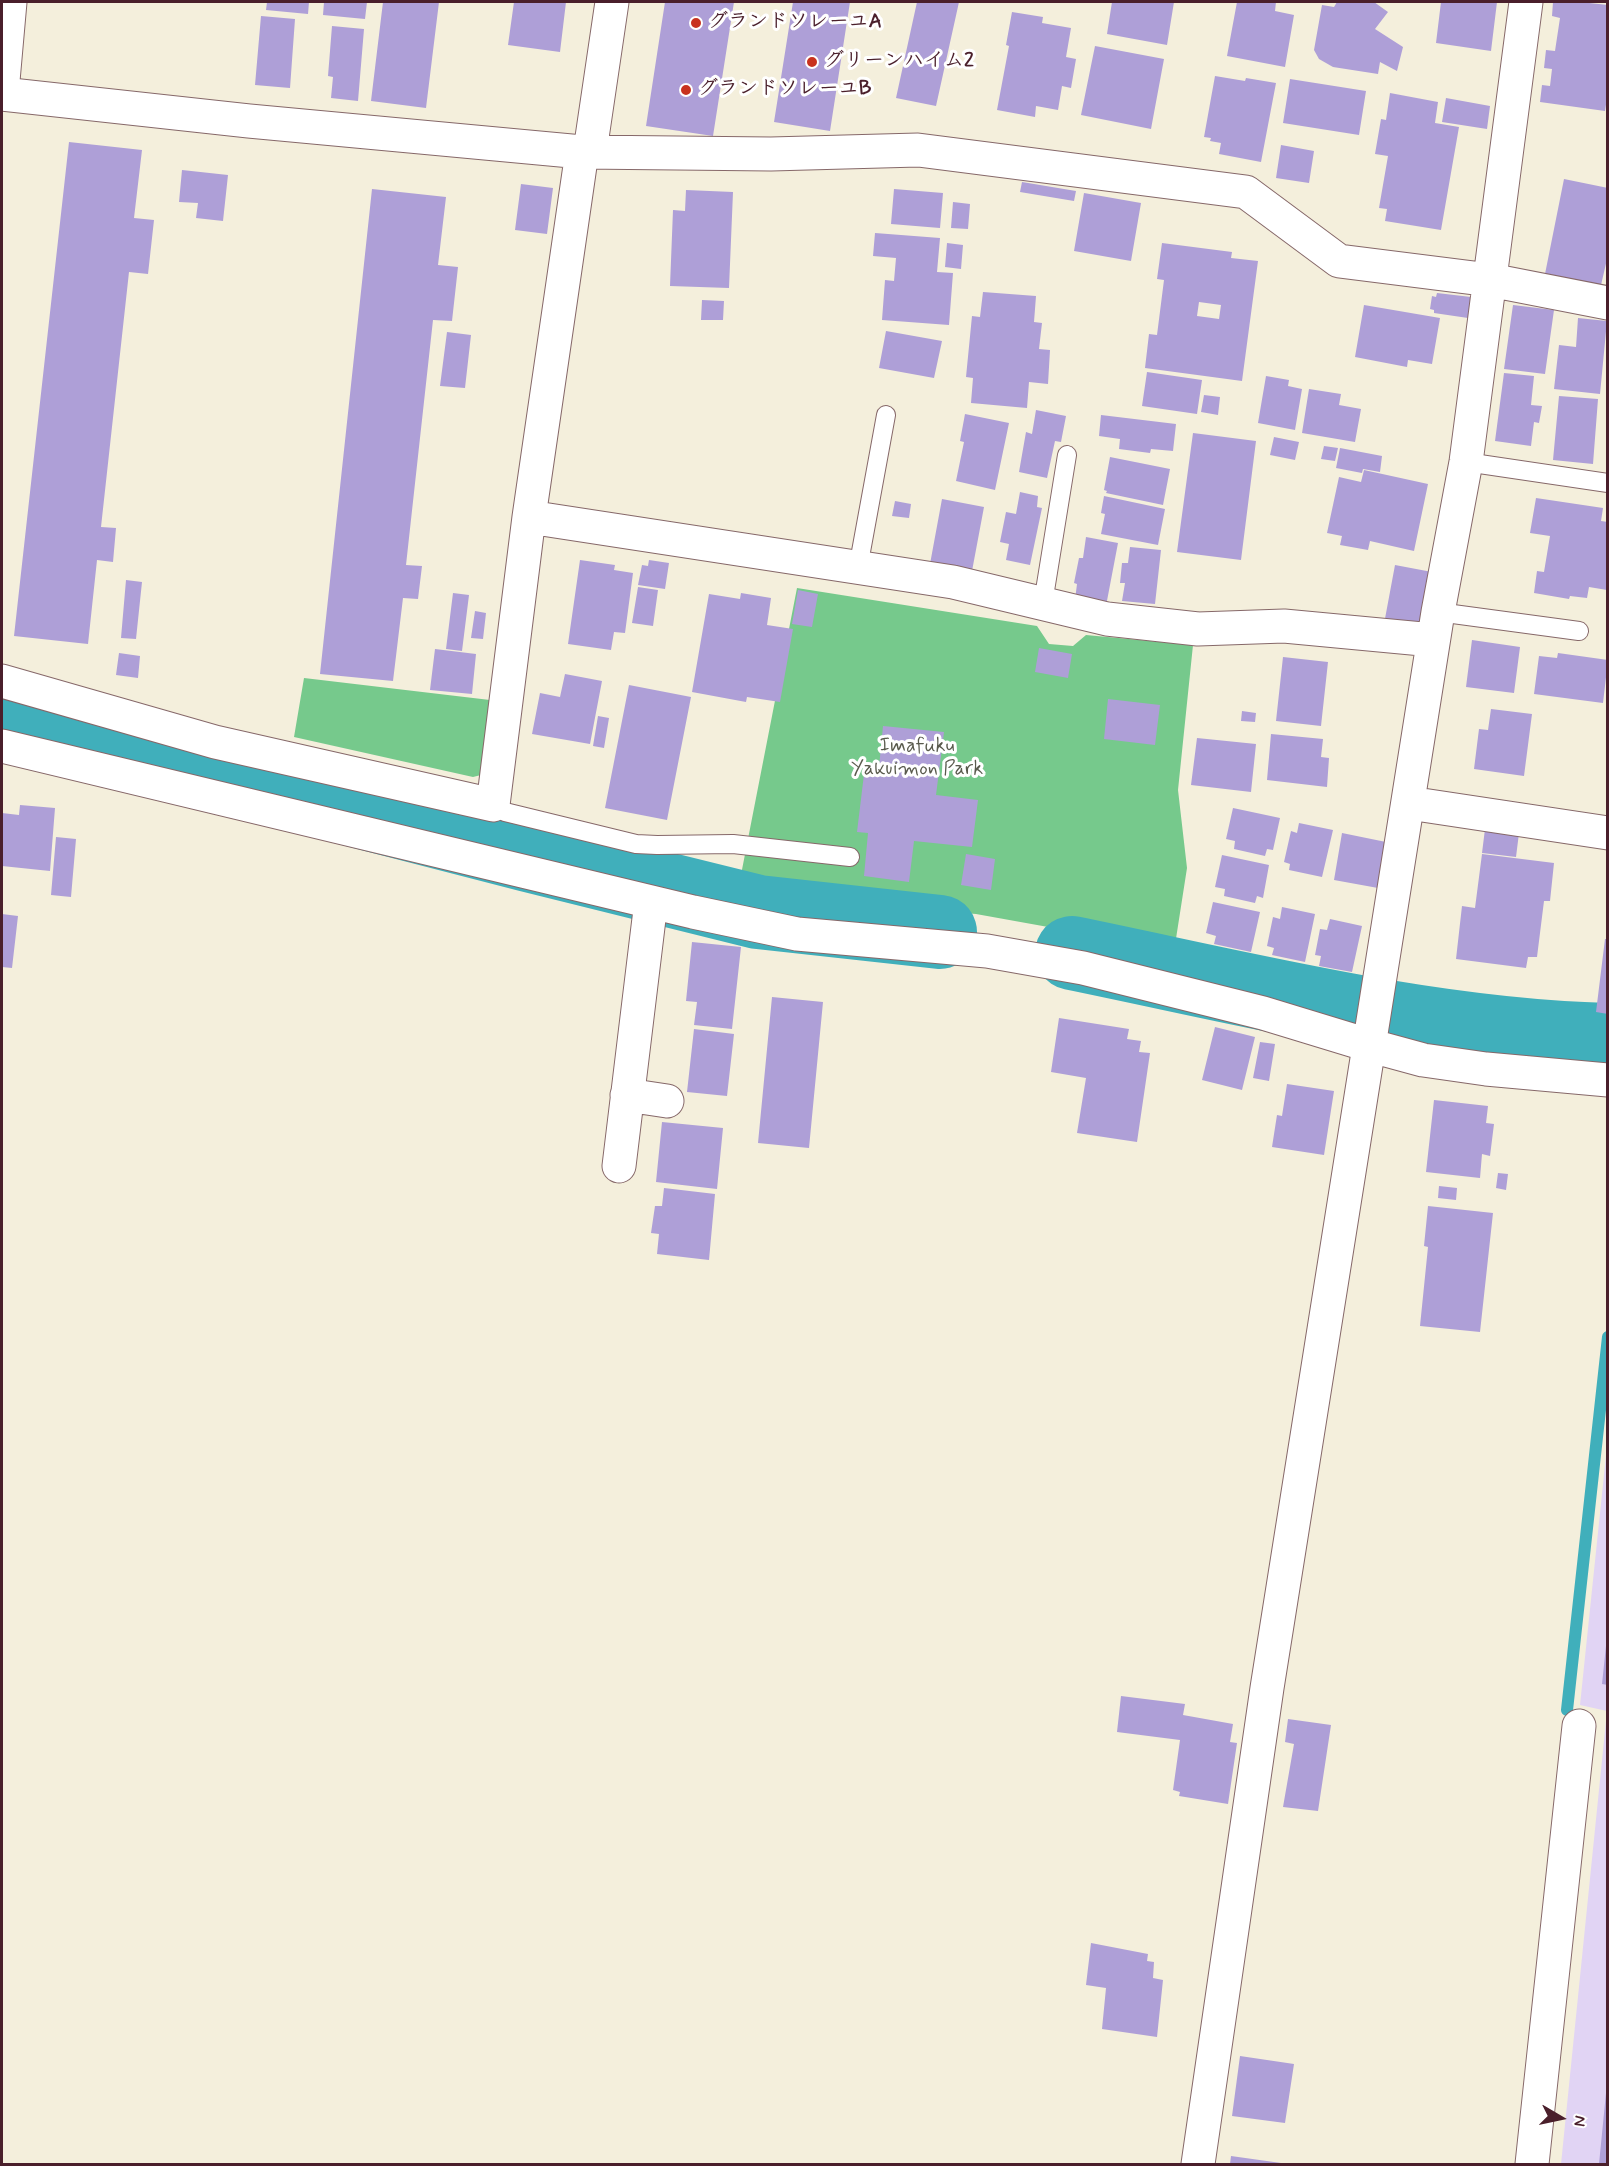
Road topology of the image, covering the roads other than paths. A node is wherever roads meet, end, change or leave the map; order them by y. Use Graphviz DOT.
graph roads {
  1 [pos="10,2"];
  2 [pos="612,2"];
  3 [pos="1526,2"];
  4 [pos="2,93"];
  5 [pos="586,152"];
  6 [pos="1490,280"];
  7 [pos="1608,303"];
  8 [pos="886,415"];
  9 [pos="1066,455"];
  10 [pos="1466,462"];
  11 [pos="1608,483"];
  12 [pos="529,517"];
  13 [pos="858,568"];
  14 [pos="1043,603"];
  15 [pos="1436,626"];
  16 [pos="1579,631"];
  17 [pos="2,681"];
  18 [pos="2,746"];
  19 [pos="1409,802"];
  20 [pos="492,805"];
  21 [pos="1608,833"];
  22 [pos="850,857"];
  23 [pos="651,902"];
  24 [pos="1370,1036"];
  25 [pos="1608,1080"];
  26 [pos="627,1095"];
  27 [pos="667,1101"];
  28 [pos="618,1166"];
  29 [pos="1579,1726"];
  30 [pos="1198,2164"];
  31 [pos="1532,2164"];
  1 -- 4 [label="street"];
  2 -- 5 [label="street"];
  3 -- 6 [label="street"];
  4 -- 5 [label="street"];
  5 -- 6 [label="street"];
  5 -- 12 [label="street"];
  6 -- 7 [label="street"];
  6 -- 10 [label="street"];
  8 -- 13 [label="lane"];
  9 -- 14 [label="lane"];
  10 -- 11 [label="lane"];
  10 -- 15 [label="street"];
  12 -- 13 [label="street"];
  12 -- 20 [label="street"];
  13 -- 14 [label="street"];
  14 -- 15 [label="street"];
  15 -- 16 [label="lane"];
  15 -- 19 [label="street"];
  17 -- 20 [label="street"];
  18 -- 23 [label="street"];
  19 -- 21 [label="street"];
  19 -- 24 [label="street"];
  20 -- 22 [label="lane"];
  23 -- 24 [label="street"];
  23 -- 26 [label="street"];
  24 -- 25 [label="street"];
  24 -- 30 [label="street"];
  26 -- 27 [label="street"];
  26 -- 28 [label="street"];
  29 -- 31 [label="street"];
}
